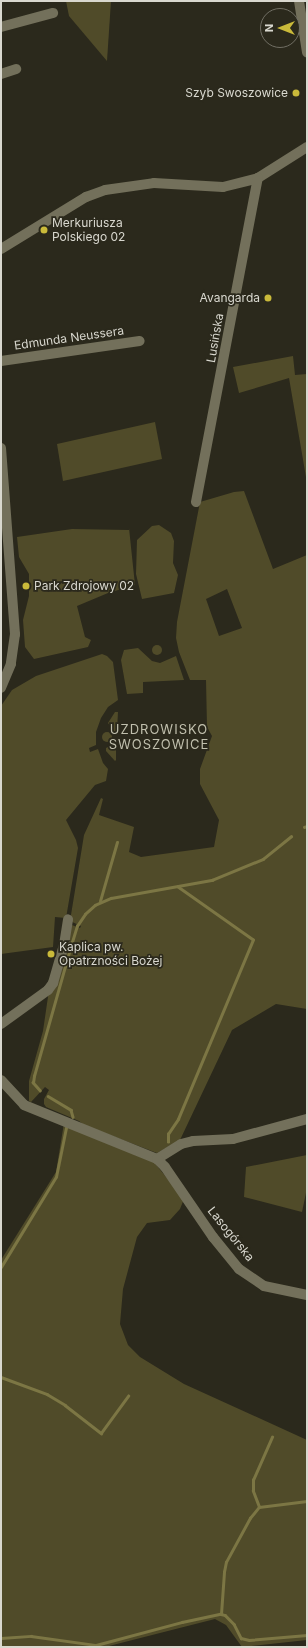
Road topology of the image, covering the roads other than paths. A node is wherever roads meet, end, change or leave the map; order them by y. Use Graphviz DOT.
graph roads {
  1 [pos="299,1"];
  2 [pos="53,13"];
  3 [pos="1,27"];
  4 [pos="307,52"];
  5 [pos="16,69"];
  6 [pos="1,74"];
  7 [pos="307,147"];
  8 [pos="258,178"];
  9 [pos="1,249"];
  10 [pos="140,341"];
  11 [pos="1,361"];
  12 [pos="1,448"];
  13 [pos="196,502"];
  14 [pos="1,688"];
  15 [pos="68,919"];
  16 [pos="1,1024"];
  17 [pos="1,1080"];
  18 [pos="307,1119"];
  19 [pos="156,1159"];
  20 [pos="307,1295"];
  1 -- 4 [label="street"];
  2 -- 3 [label="street"];
  5 -- 6 [label="street"];
  7 -- 8 [label="street"];
  8 -- 9 [label="street"];
  8 -- 13 [label="street, Lusińska"];
  10 -- 11 [label="street, Edmunda Neussera"];
  12 -- 14 [label="street"];
  15 -- 16 [label="street"];
  17 -- 19 [label="street"];
  18 -- 19 [label="street"];
  19 -- 20 [label="street, Lasogórska"];
}
